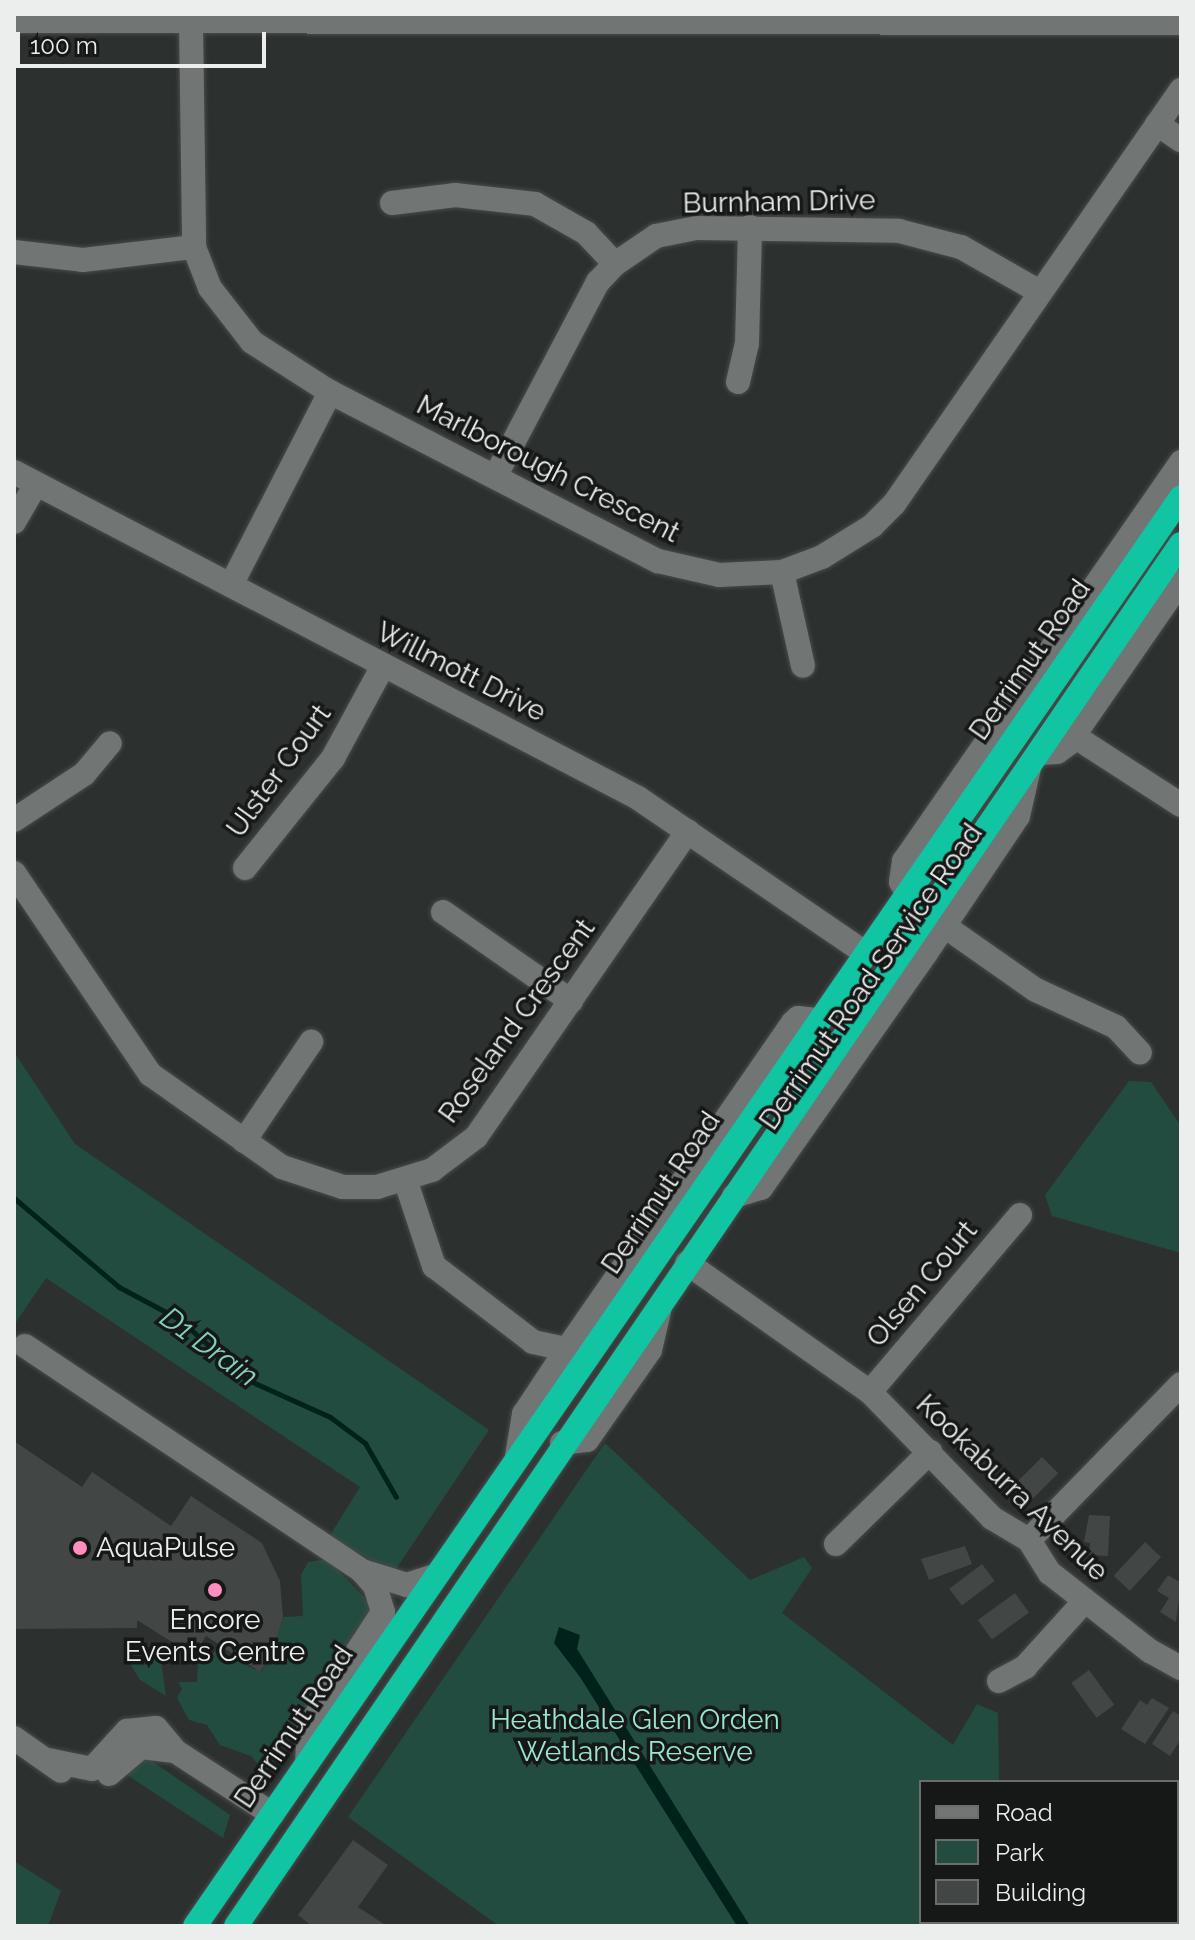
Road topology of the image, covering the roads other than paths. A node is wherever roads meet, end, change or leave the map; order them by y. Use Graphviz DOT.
graph roads {
  1 [pos="14,21"];
  2 [pos="191,21"];
  3 [pos="1181,23"];
  4 [pos="1181,90"];
  5 [pos="1157,124"];
  6 [pos="1181,140"];
  7 [pos="392,203"];
  8 [pos="750,227"];
  9 [pos="194,247"];
  10 [pos="14,252"];
  11 [pos="615,264"];
  12 [pos="1040,292"];
  13 [pos="738,382"];
  14 [pos="330,392"];
  15 [pos="1181,462"];
  16 [pos="495,477"];
  17 [pos="26,479"];
  18 [pos="1181,497"];
  19 [pos="14,505"];
  20 [pos="14,522"];
  21 [pos="1181,544"];
  22 [pos="782,572"];
  23 [pos="1181,581"];
  24 [pos="231,585"];
  25 [pos="383,666"];
  26 [pos="803,666"];
  27 [pos="1022,725"];
  28 [pos="1069,726"];
  29 [pos="110,743"];
  30 [pos="1034,761"];
  31 [pos="1181,805"];
  32 [pos="14,820"];
  33 [pos="688,831"];
  34 [pos="245,868"];
  35 [pos="14,873"];
  36 [pos="947,888"];
  37 [pos="906,891"];
  38 [pos="443,912"];
  39 [pos="943,925"];
  40 [pos="864,952"];
  41 [pos="890,970"];
  42 [pos="571,1001"];
  43 [pos="816,1020"];
  44 [pos="311,1042"];
  45 [pos="1140,1053"];
  46 [pos="244,1141"];
  47 [pos="406,1182"];
  48 [pos="734,1196"];
  49 [pos="1020,1215"];
  50 [pos="662,1245"];
  51 [pos="687,1263"];
  52 [pos="25,1346"];
  53 [pos="567,1349"];
  54 [pos="1181,1384"];
  55 [pos="870,1392"];
  56 [pos="930,1452"];
  57 [pos="517,1456"];
  58 [pos="1029,1540"];
  59 [pos="836,1544"];
  60 [pos="362,1571"];
  61 [pos="432,1577"];
  62 [pos="1084,1602"];
  63 [pos="1181,1668"];
  64 [pos="999,1681"];
  65 [pos="14,1738"];
  66 [pos="307,1763"];
  67 [pos="272,1814"];
  68 [pos="300,1832"];
  69 [pos="195,1926"];
  70 [pos="236,1926"];
  1 -- 2 [label="street"];
  2 -- 3 [label="street"];
  2 -- 9 [label="street, Marlborough Crescent"];
  4 -- 5 [label="street, Marlborough Crescent"];
  5 -- 6 [label="street"];
  5 -- 12 [label="street, Marlborough Crescent"];
  7 -- 11 [label="street"];
  8 -- 11 [label="street, Burnham Drive"];
  8 -- 12 [label="street, Burnham Drive"];
  8 -- 13 [label="street"];
  9 -- 10 [label="street"];
  9 -- 14 [label="street, Marlborough Crescent"];
  11 -- 16 [label="street, Burnham Drive"];
  12 -- 22 [label="street, Marlborough Crescent"];
  14 -- 16 [label="street, Marlborough Crescent"];
  14 -- 24 [label="street"];
  15 -- 37 [label="street, Derrimut Road Service Road"];
  16 -- 22 [label="street, Marlborough Crescent"];
  17 -- 19 [label="street"];
  17 -- 20 [label="street"];
  17 -- 24 [label="street, Willmott Drive"];
  18 -- 27 [label="highway, Derrimut Road"];
  21 -- 28 [label="highway, Derrimut Road"];
  22 -- 26 [label="street"];
  23 -- 28 [label="street"];
  24 -- 25 [label="street, Willmott Drive"];
  25 -- 33 [label="street, Willmott Drive"];
  25 -- 34 [label="street, Ulster Court"];
  27 -- 28 [label="highway"];
  27 -- 37 [label="highway, Derrimut Road"];
  28 -- 30 [label="highway, Derrimut Road"];
  28 -- 31 [label="street"];
  29 -- 32 [label="street"];
  30 -- 36 [label="highway, Derrimut Road"];
  30 -- 39 [label="street, Derrimut Road Service Road"];
  33 -- 40 [label="street, Willmott Drive"];
  33 -- 42 [label="street, Roseland Crescent"];
  35 -- 46 [label="street, Roseland Crescent"];
  36 -- 37 [label="highway"];
  36 -- 41 [label="highway, Derrimut Road"];
  37 -- 40 [label="highway, Derrimut Road"];
  38 -- 42 [label="street"];
  39 -- 45 [label="street"];
  39 -- 48 [label="street, Derrimut Road Service Road"];
  40 -- 41 [label="highway"];
  40 -- 43 [label="highway, Derrimut Road"];
  41 -- 48 [label="highway, Derrimut Road"];
  42 -- 47 [label="street, Roseland Crescent"];
  43 -- 50 [label="highway, Derrimut Road"];
  43 -- 53 [label="street, Derrimut Road Service Road"];
  44 -- 46 [label="street"];
  46 -- 47 [label="street, Roseland Crescent"];
  47 -- 53 [label="street"];
  48 -- 51 [label="highway, Derrimut Road"];
  49 -- 55 [label="street, Olsen Court"];
  50 -- 51 [label="highway"];
  50 -- 57 [label="highway, Derrimut Road"];
  51 -- 55 [label="street, Kookaburra Avenue"];
  51 -- 68 [label="highway, Derrimut Road"];
  52 -- 60 [label="street"];
  53 -- 57 [label="street, Derrimut Road Service Road"];
  54 -- 58 [label="street"];
  55 -- 56 [label="street, Kookaburra Avenue"];
  56 -- 58 [label="street, Kookaburra Avenue"];
  56 -- 59 [label="street"];
  57 -- 61 [label="highway, Derrimut Road"];
  58 -- 62 [label="street, Kookaburra Avenue"];
  60 -- 61 [label="street"];
  60 -- 66 [label="street"];
  61 -- 66 [label="highway, Derrimut Road"];
  62 -- 63 [label="street, Kookaburra Avenue"];
  62 -- 64 [label="street"];
  65 -- 67 [label="street"];
  66 -- 67 [label="highway, Derrimut Road"];
  67 -- 68 [label="highway"];
  67 -- 69 [label="highway, Derrimut Road"];
  68 -- 70 [label="highway, Derrimut Road"];
}
